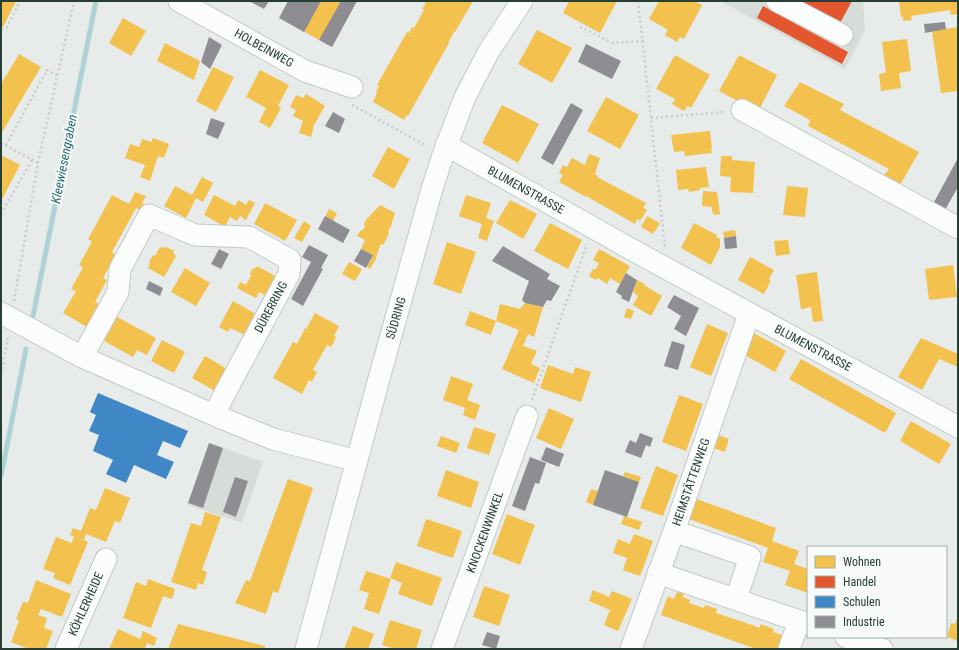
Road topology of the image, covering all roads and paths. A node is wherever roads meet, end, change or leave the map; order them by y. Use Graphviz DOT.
graph roads {
  1 [pos="20,1"];
  2 [pos="74,1"];
  3 [pos="179,1"];
  4 [pos="522,1"];
  5 [pos="638,1"];
  6 [pos="777,1"];
  7 [pos="580,26"];
  8 [pos="1,29"];
  9 [pos="842,35"];
  10 [pos="642,41"];
  11 [pos="57,75"];
  12 [pos="352,87"];
  13 [pos="742,110"];
  14 [pos="651,118"];
  15 [pos="1,143"];
  16 [pos="6,145"];
  17 [pos="445,150"];
  18 [pos="32,160"];
  19 [pos="38,163"];
  20 [pos="1,214"];
  21 [pos="592,227"];
  22 [pos="958,228"];
  23 [pos="668,269"];
  24 [pos="749,314"];
  25 [pos="6,316"];
  26 [pos="82,357"];
  27 [pos="1,374"];
  28 [pos="214,415"];
  29 [pos="527,416"];
  30 [pos="958,427"];
  31 [pos="357,461"];
  32 [pos="674,531"];
  33 [pos="106,559"];
  34 [pos="658,573"];
  35 [pos="736,600"];
  36 [pos="804,623"];
  37 [pos="849,638"];
  38 [pos="66,649"];
  39 [pos="306,649"];
  40 [pos="442,649"];
  41 [pos="631,649"];
  42 [pos="789,649"];
  43 [pos="882,649"];
  1 -- 8 [label="path"];
  2 -- 11 [label="path"];
  3 -- 12 [label="street, HOLBEINWEG"];
  4 -- 17 [label="street, SÜDRING"];
  5 -- 10 [label="path"];
  6 -- 9 [label="street"];
  7 -- 10 [label="path"];
  10 -- 14 [label="path"];
  11 -- 16 [label="path"];
  11 -- 19 [label="path"];
  12 -- 17 [label="path"];
  13 -- 14 [label="path"];
  13 -- 22 [label="street"];
  14 -- 23 [label="path"];
  15 -- 16 [label="path"];
  16 -- 18 [label="path"];
  17 -- 21 [label="street, BLUMENSTRASSE"];
  17 -- 31 [label="street, SÜDRING"];
  18 -- 19 [label="path"];
  18 -- 20 [label="path"];
  19 -- 25 [label="path"];
  21 -- 23 [label="street, BLUMENSTRASSE"];
  21 -- 29 [label="path"];
  23 -- 24 [label="street, BLUMENSTRASSE"];
  24 -- 30 [label="street, BLUMENSTRASSE"];
  24 -- 32 [label="street, HEIMSTÄTTENWEG"];
  25 -- 26 [label="street"];
  25 -- 27 [label="path"];
  26 -- 28 [label="street"];
  26 -- 28 [label="street, DÜRERRING"];
  28 -- 31 [label="street"];
  29 -- 40 [label="street, KNOCKENWINKEL"];
  31 -- 39 [label="street, SÜDRING"];
  32 -- 34 [label="street, HEIMSTÄTTENWEG"];
  32 -- 35 [label="street"];
  33 -- 38 [label="street, KÖHLERHEIDE"];
  34 -- 35 [label="street"];
  34 -- 41 [label="street, HEIMSTÄTTENWEG"];
  35 -- 36 [label="street"];
  36 -- 42 [label="street"];
  37 -- 43 [label="street"];
}
